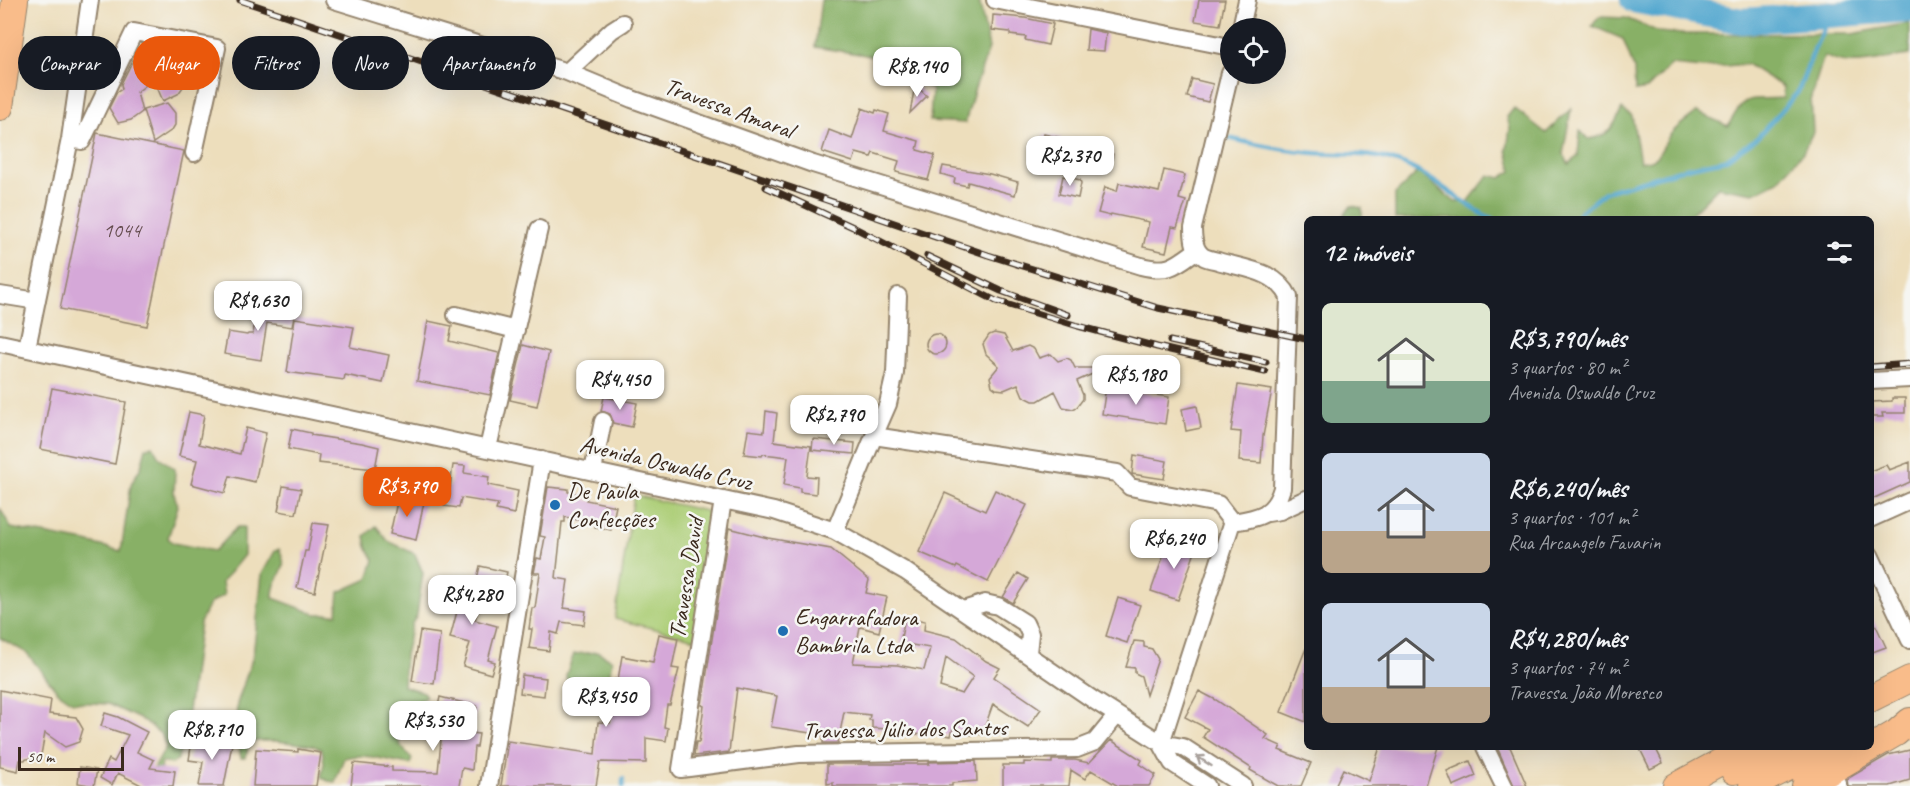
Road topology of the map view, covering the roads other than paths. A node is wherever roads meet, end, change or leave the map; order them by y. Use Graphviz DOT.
graph roads {
  1 [pos="15,0"];
  2 [pos="90,0"];
  3 [pos="334,0"];
  4 [pos="995,0"];
  5 [pos="1247,0"];
  6 [pos="1243,18"];
  7 [pos="623,23"];
  8 [pos="1220,45"];
  9 [pos="567,72"];
  10 [pos="1227,84"];
  11 [pos="0,106"];
  12 [pos="70,139"];
  13 [pos="195,153"];
  14 [pos="539,229"];
  15 [pos="1197,250"];
  16 [pos="0,295"];
  17 [pos="898,296"];
  18 [pos="37,301"];
  19 [pos="456,315"];
  20 [pos="516,330"];
  21 [pos="0,343"];
  22 [pos="27,348"];
  23 [pos="1910,379"];
  24 [pos="1874,381"];
  25 [pos="603,421"];
  26 [pos="874,436"];
  27 [pos="488,448"];
  28 [pos="542,459"];
  29 [pos="593,471"];
  30 [pos="723,500"];
  31 [pos="1304,500"];
  32 [pos="1910,501"];
  33 [pos="1265,513"];
  34 [pos="1874,517"];
  35 [pos="1232,522"];
  36 [pos="835,531"];
  37 [pos="1874,564"];
  38 [pos="963,610"];
  39 [pos="1910,640"];
  40 [pos="1028,653"];
  41 [pos="1910,663"];
  42 [pos="1874,679"];
  43 [pos="1910,679"];
  44 [pos="1874,697"];
  45 [pos="1910,710"];
  46 [pos="1117,715"];
  47 [pos="1910,721"];
  48 [pos="1874,726"];
  49 [pos="1161,743"];
  50 [pos="1874,745"];
  51 [pos="1486,750"];
  52 [pos="1733,750"];
  53 [pos="1773,750"];
  54 [pos="1865,750"];
  55 [pos="1833,768"];
  56 [pos="681,769"];
  57 [pos="489,786"];
  58 [pos="1207,786"];
  59 [pos="1243,786"];
  60 [pos="1504,786"];
  61 [pos="1676,786"];
  62 [pos="1707,786"];
  63 [pos="1752,786"];
  64 [pos="1805,786"];
  1 -- 11 [label="highway"];
  2 -- 12 [label="street"];
  3 -- 9 [label="street, Travessa Amaral"];
  4 -- 8 [label="street"];
  5 -- 6 [label="street"];
  7 -- 9 [label="street"];
  9 -- 15 [label="street, Travessa Amaral"];
  10 -- 15 [label="street"];
  12 -- 13 [label="street"];
  12 -- 18 [label="street"];
  14 -- 20 [label="street"];
  15 -- 33 [label="street"];
  16 -- 18 [label="street"];
  17 -- 26 [label="street"];
  18 -- 22 [label="street"];
  19 -- 20 [label="street"];
  20 -- 27 [label="street"];
  21 -- 22 [label="street, Avenida Oswaldo Cruz"];
  22 -- 27 [label="street, Avenida Oswaldo Cruz"];
  23 -- 24 [label="street"];
  25 -- 29 [label="street"];
  26 -- 35 [label="street"];
  26 -- 36 [label="street"];
  27 -- 28 [label="street, Avenida Oswaldo Cruz"];
  28 -- 29 [label="street, Avenida Oswaldo Cruz"];
  28 -- 57 [label="street"];
  29 -- 30 [label="street, Avenida Oswaldo Cruz"];
  30 -- 36 [label="street, Avenida Oswaldo Cruz"];
  30 -- 56 [label="street, Travessa David"];
  31 -- 33 [label="street"];
  32 -- 34 [label="street"];
  33 -- 35 [label="street"];
  35 -- 49 [label="street"];
  36 -- 38 [label="street, Avenida Oswaldo Cruz"];
  37 -- 39 [label="street"];
  38 -- 40 [label="street, Avenida Oswaldo Cruz"];
  38 -- 40 [label="street"];
  40 -- 46 [label="street, Avenida Oswaldo Cruz"];
  41 -- 42 [label="highway"];
  43 -- 44 [label="highway"];
  45 -- 48 [label="highway"];
  46 -- 49 [label="street, Avenida Oswaldo Cruz"];
  46 -- 56 [label="street, Travessa Júlio dos Santos"];
  47 -- 50 [label="highway"];
  49 -- 58 [label="street, Avenida Oswaldo Cruz"];
  59 -- 49 [label="street, Avenida Oswaldo Cruz, one-way"];
  51 -- 60 [label="street"];
  52 -- 61 [label="highway"];
  53 -- 62 [label="highway"];
  54 -- 55 [label="highway"];
  55 -- 63 [label="highway"];
  55 -- 64 [label="highway"];
}
